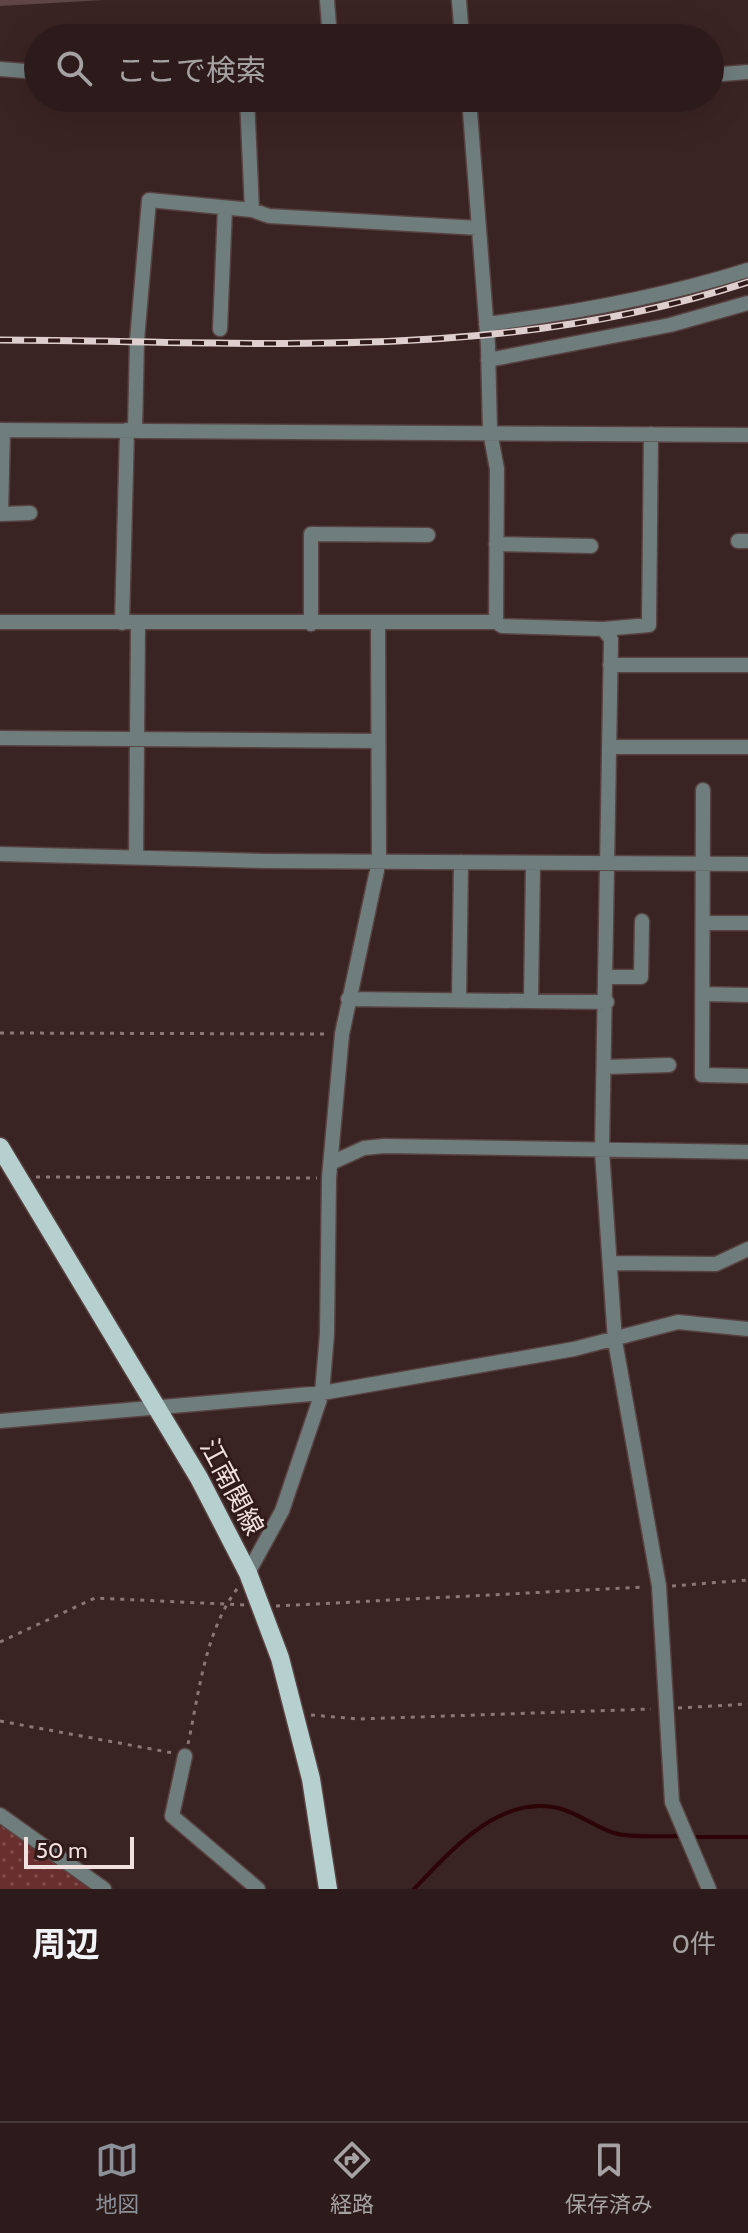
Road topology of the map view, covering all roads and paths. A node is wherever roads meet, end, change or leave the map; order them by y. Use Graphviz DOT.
graph roads {
  1 [pos="327,0"];
  2 [pos="459,0"];
  3 [pos="329,24"];
  4 [pos="461,24"];
  5 [pos="0,69"];
  6 [pos="24,71"];
  7 [pos="748,72"];
  8 [pos="724,74"];
  9 [pos="248,112"];
  10 [pos="470,112"];
  11 [pos="225,208"];
  12 [pos="252,210"];
  13 [pos="479,228"];
  14 [pos="748,270"];
  15 [pos="748,303"];
  16 [pos="486,324"];
  17 [pos="220,329"];
  18 [pos="488,360"];
  19 [pos="2,430"];
  20 [pos="131,430"];
  21 [pos="490,432"];
  22 [pos="651,434"];
  23 [pos="748,435"];
  24 [pos="30,513"];
  25 [pos="428,535"];
  26 [pos="496,544"];
  27 [pos="591,546"];
  28 [pos="0,622"];
  29 [pos="496,622"];
  30 [pos="122,623"];
  31 [pos="138,623"];
  32 [pos="311,624"];
  33 [pos="378,624"];
  34 [pos="603,629"];
  35 [pos="610,665"];
  36 [pos="748,665"];
  37 [pos="137,737"];
  38 [pos="0,738"];
  39 [pos="378,741"];
  40 [pos="609,747"];
  41 [pos="748,747"];
  42 [pos="703,790"];
  43 [pos="0,854"];
  44 [pos="136,857"];
  45 [pos="379,861"];
  46 [pos="461,862"];
  47 [pos="533,863"];
  48 [pos="608,864"];
  49 [pos="703,864"];
  50 [pos="748,864"];
  51 [pos="642,921"];
  52 [pos="703,923"];
  53 [pos="748,923"];
  54 [pos="607,977"];
  55 [pos="703,994"];
  56 [pos="748,995"];
  57 [pos="348,999"];
  58 [pos="459,1000"];
  59 [pos="531,1001"];
  60 [pos="607,1002"];
  61 [pos="0,1033"];
  62 [pos="342,1034"];
  63 [pos="669,1065"];
  64 [pos="605,1067"];
  65 [pos="748,1076"];
  66 [pos="0,1147"];
  67 [pos="602,1151"];
  68 [pos="748,1152"];
  69 [pos="330,1170"];
  70 [pos="18,1177"];
  71 [pos="748,1249"];
  72 [pos="611,1263"];
  73 [pos="748,1329"];
  74 [pos="615,1341"];
  75 [pos="322,1393"];
  76 [pos="157,1408"];
  77 [pos="0,1421"];
  78 [pos="248,1573"];
  79 [pos="748,1580"];
  80 [pos="659,1586"];
  81 [pos="226,1604"];
  82 [pos="262,1606"];
  83 [pos="0,1642"];
  84 [pos="748,1704"];
  85 [pos="667,1708"];
  86 [pos="295,1714"];
  87 [pos="0,1721"];
  88 [pos="185,1756"];
  89 [pos="0,1815"];
  90 [pos="104,1889"];
  91 [pos="258,1889"];
  92 [pos="328,1889"];
  93 [pos="709,1889"];
  1 -- 3 [label="street"];
  2 -- 4 [label="street"];
  5 -- 6 [label="street"];
  7 -- 8 [label="street"];
  9 -- 12 [label="street"];
  10 -- 13 [label="street"];
  11 -- 12 [label="street"];
  11 -- 17 [label="street"];
  11 -- 20 [label="street"];
  12 -- 13 [label="street"];
  13 -- 16 [label="street"];
  14 -- 16 [label="street"];
  15 -- 18 [label="street"];
  16 -- 18 [label="street"];
  18 -- 21 [label="street"];
  19 -- 20 [label="street"];
  19 -- 24 [label="street"];
  20 -- 21 [label="street"];
  20 -- 30 [label="street"];
  21 -- 22 [label="street"];
  21 -- 26 [label="street"];
  22 -- 23 [label="street"];
  22 -- 34 [label="street"];
  25 -- 32 [label="street"];
  26 -- 27 [label="street"];
  26 -- 29 [label="street"];
  28 -- 30 [label="street"];
  29 -- 33 [label="street"];
  29 -- 34 [label="street"];
  30 -- 31 [label="street"];
  31 -- 32 [label="street"];
  31 -- 37 [label="street"];
  32 -- 33 [label="street"];
  33 -- 39 [label="street"];
  34 -- 35 [label="street"];
  35 -- 36 [label="street"];
  35 -- 40 [label="street"];
  37 -- 38 [label="street"];
  37 -- 39 [label="street"];
  37 -- 44 [label="street"];
  39 -- 45 [label="street"];
  40 -- 41 [label="street"];
  40 -- 48 [label="street"];
  42 -- 49 [label="street"];
  43 -- 44 [label="street"];
  44 -- 45 [label="street"];
  45 -- 46 [label="street"];
  45 -- 57 [label="street"];
  46 -- 47 [label="street"];
  46 -- 58 [label="street"];
  47 -- 48 [label="street"];
  47 -- 59 [label="street"];
  48 -- 49 [label="street"];
  48 -- 54 [label="street"];
  49 -- 50 [label="street"];
  49 -- 52 [label="street"];
  51 -- 54 [label="street"];
  52 -- 53 [label="street"];
  52 -- 55 [label="street"];
  54 -- 60 [label="street"];
  55 -- 56 [label="street"];
  55 -- 65 [label="street"];
  57 -- 58 [label="street"];
  57 -- 62 [label="street"];
  58 -- 59 [label="street"];
  59 -- 60 [label="street"];
  60 -- 64 [label="street"];
  61 -- 62 [label="path"];
  62 -- 69 [label="street"];
  63 -- 64 [label="street"];
  64 -- 67 [label="street"];
  66 -- 70 [label="main road, 江南関線"];
  67 -- 68 [label="street"];
  67 -- 69 [label="street"];
  67 -- 72 [label="street"];
  69 -- 70 [label="path"];
  69 -- 75 [label="street"];
  70 -- 76 [label="main road, 江南関線"];
  71 -- 72 [label="street"];
  72 -- 74 [label="street"];
  73 -- 74 [label="street"];
  74 -- 75 [label="street"];
  74 -- 80 [label="street"];
  75 -- 76 [label="street"];
  75 -- 78 [label="street"];
  76 -- 77 [label="street"];
  76 -- 78 [label="main road, 江南関線"];
  78 -- 81 [label="path"];
  78 -- 82 [label="main road, 江南関線"];
  79 -- 80 [label="path"];
  80 -- 82 [label="path"];
  80 -- 85 [label="street"];
  81 -- 83 [label="path"];
  81 -- 88 [label="path"];
  82 -- 86 [label="main road, 江南関線"];
  84 -- 85 [label="path"];
  85 -- 86 [label="path"];
  85 -- 93 [label="street"];
  86 -- 92 [label="main road, 江南関線"];
  87 -- 88 [label="path"];
  88 -- 91 [label="street"];
  89 -- 90 [label="street"];
}
